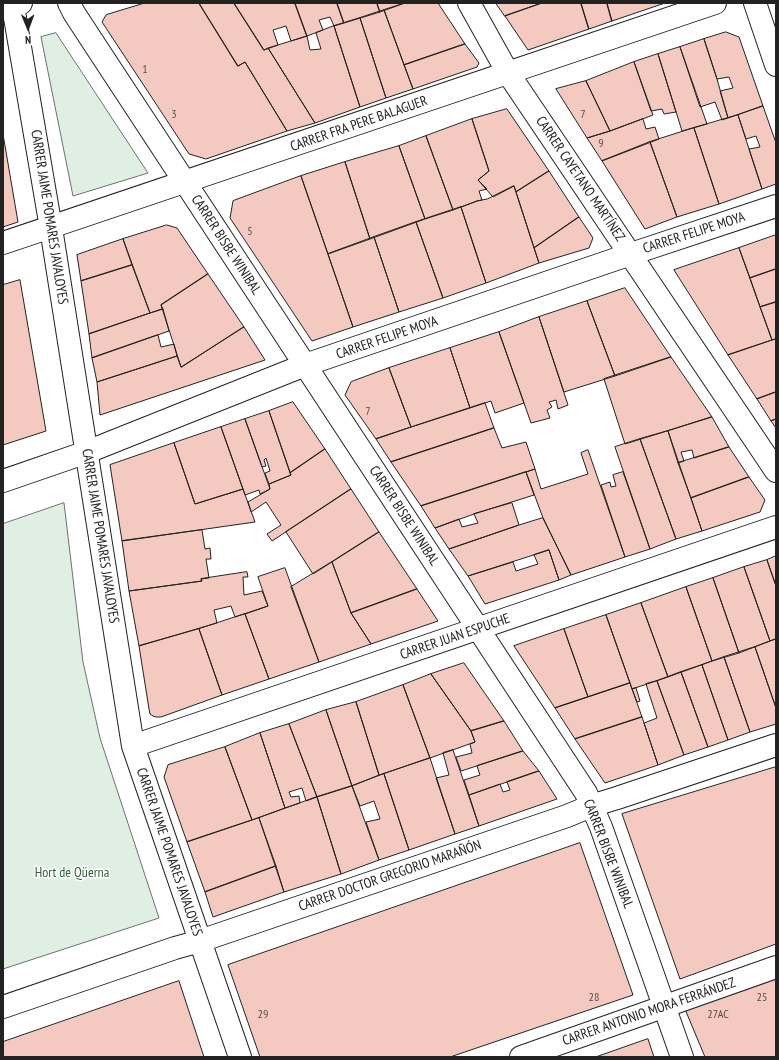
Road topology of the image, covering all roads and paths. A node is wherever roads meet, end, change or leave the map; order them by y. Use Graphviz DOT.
graph roads {
  1 [pos="69,3"];
  2 [pos="469,3"];
  3 [pos="715,3"];
  4 [pos="755,3"];
  5 [pos="13,5"];
  6 [pos="776,65"];
  7 [pos="508,73"];
  8 [pos="185,182"];
  9 [pos="776,206"];
  10 [pos="51,228"];
  11 [pos="3,244"];
  12 [pos="631,254"];
  13 [pos="306,366"];
  14 [pos="87,452"];
  15 [pos="776,471"];
  16 [pos="3,481"];
  17 [pos="776,526"];
  18 [pos="478,629"];
  19 [pos="776,745"];
  20 [pos="133,746"];
  21 [pos="591,806"];
  22 [pos="200,941"];
  23 [pos="776,967"];
  24 [pos="3,1007"];
  25 [pos="664,1007"];
  26 [pos="240,1057"];
  27 [pos="521,1057"];
  28 [pos="682,1057"];
  1 -- 8 [label="street, CARRER BISBE WINIBAL"];
  2 -- 7 [label="street, CARRER CAYETANO MARTÍNEZ"];
  3 -- 7 [label="street, CARRER FRA PERE BALAGUER"];
  4 -- 6 [label="street"];
  5 -- 10 [label="street, CARRER JAIME POMARES JAVALOYES"];
  7 -- 8 [label="street, CARRER FRA PERE BALAGUER"];
  7 -- 12 [label="street, CARRER CAYETANO MARTÍNEZ"];
  8 -- 10 [label="street, CARRER FRA PERE BALAGUER"];
  8 -- 13 [label="street, CARRER BISBE WINIBAL"];
  9 -- 12 [label="street, CARRER FELIPE MOYA"];
  10 -- 11 [label="street, CARRER FRA PERE BALAGUER"];
  10 -- 14 [label="street, CARRER JAIME POMARES JAVALOYES"];
  12 -- 13 [label="street, CARRER FELIPE MOYA"];
  12 -- 15 [label="street, CARRER CAYETANO MARTÍNEZ"];
  13 -- 14 [label="street, CARRER FELIPE MOYA"];
  13 -- 18 [label="street, CARRER BISBE WINIBAL"];
  14 -- 16 [label="street, CARRER FELIPE MOYA"];
  14 -- 20 [label="street, CARRER JAIME POMARES JAVALOYES"];
  17 -- 18 [label="street, CARRER JUAN ESPUCHE"];
  18 -- 20 [label="street, CARRER JUAN ESPUCHE"];
  18 -- 21 [label="street, CARRER BISBE WINIBAL"];
  19 -- 21 [label="street, CARRER DOCTOR GREGORIO MARAÑÓN"];
  20 -- 22 [label="street, CARRER JAIME POMARES JAVALOYES"];
  21 -- 22 [label="street, CARRER DOCTOR GREGORIO MARAÑÓN"];
  21 -- 25 [label="street, CARRER BISBE WINIBAL"];
  22 -- 24 [label="street, CARRER DOCTOR GREGORIO MARAÑÓN"];
  22 -- 26 [label="street, CARRER JAIME POMARES JAVALOYES"];
  23 -- 25 [label="street, CARRER ANTONIO MORA FERRÁNDEZ"];
  25 -- 27 [label="street, CARRER ANTONIO MORA FERRÁNDEZ"];
  25 -- 28 [label="street, CARRER BISBE WINIBAL"];
}
